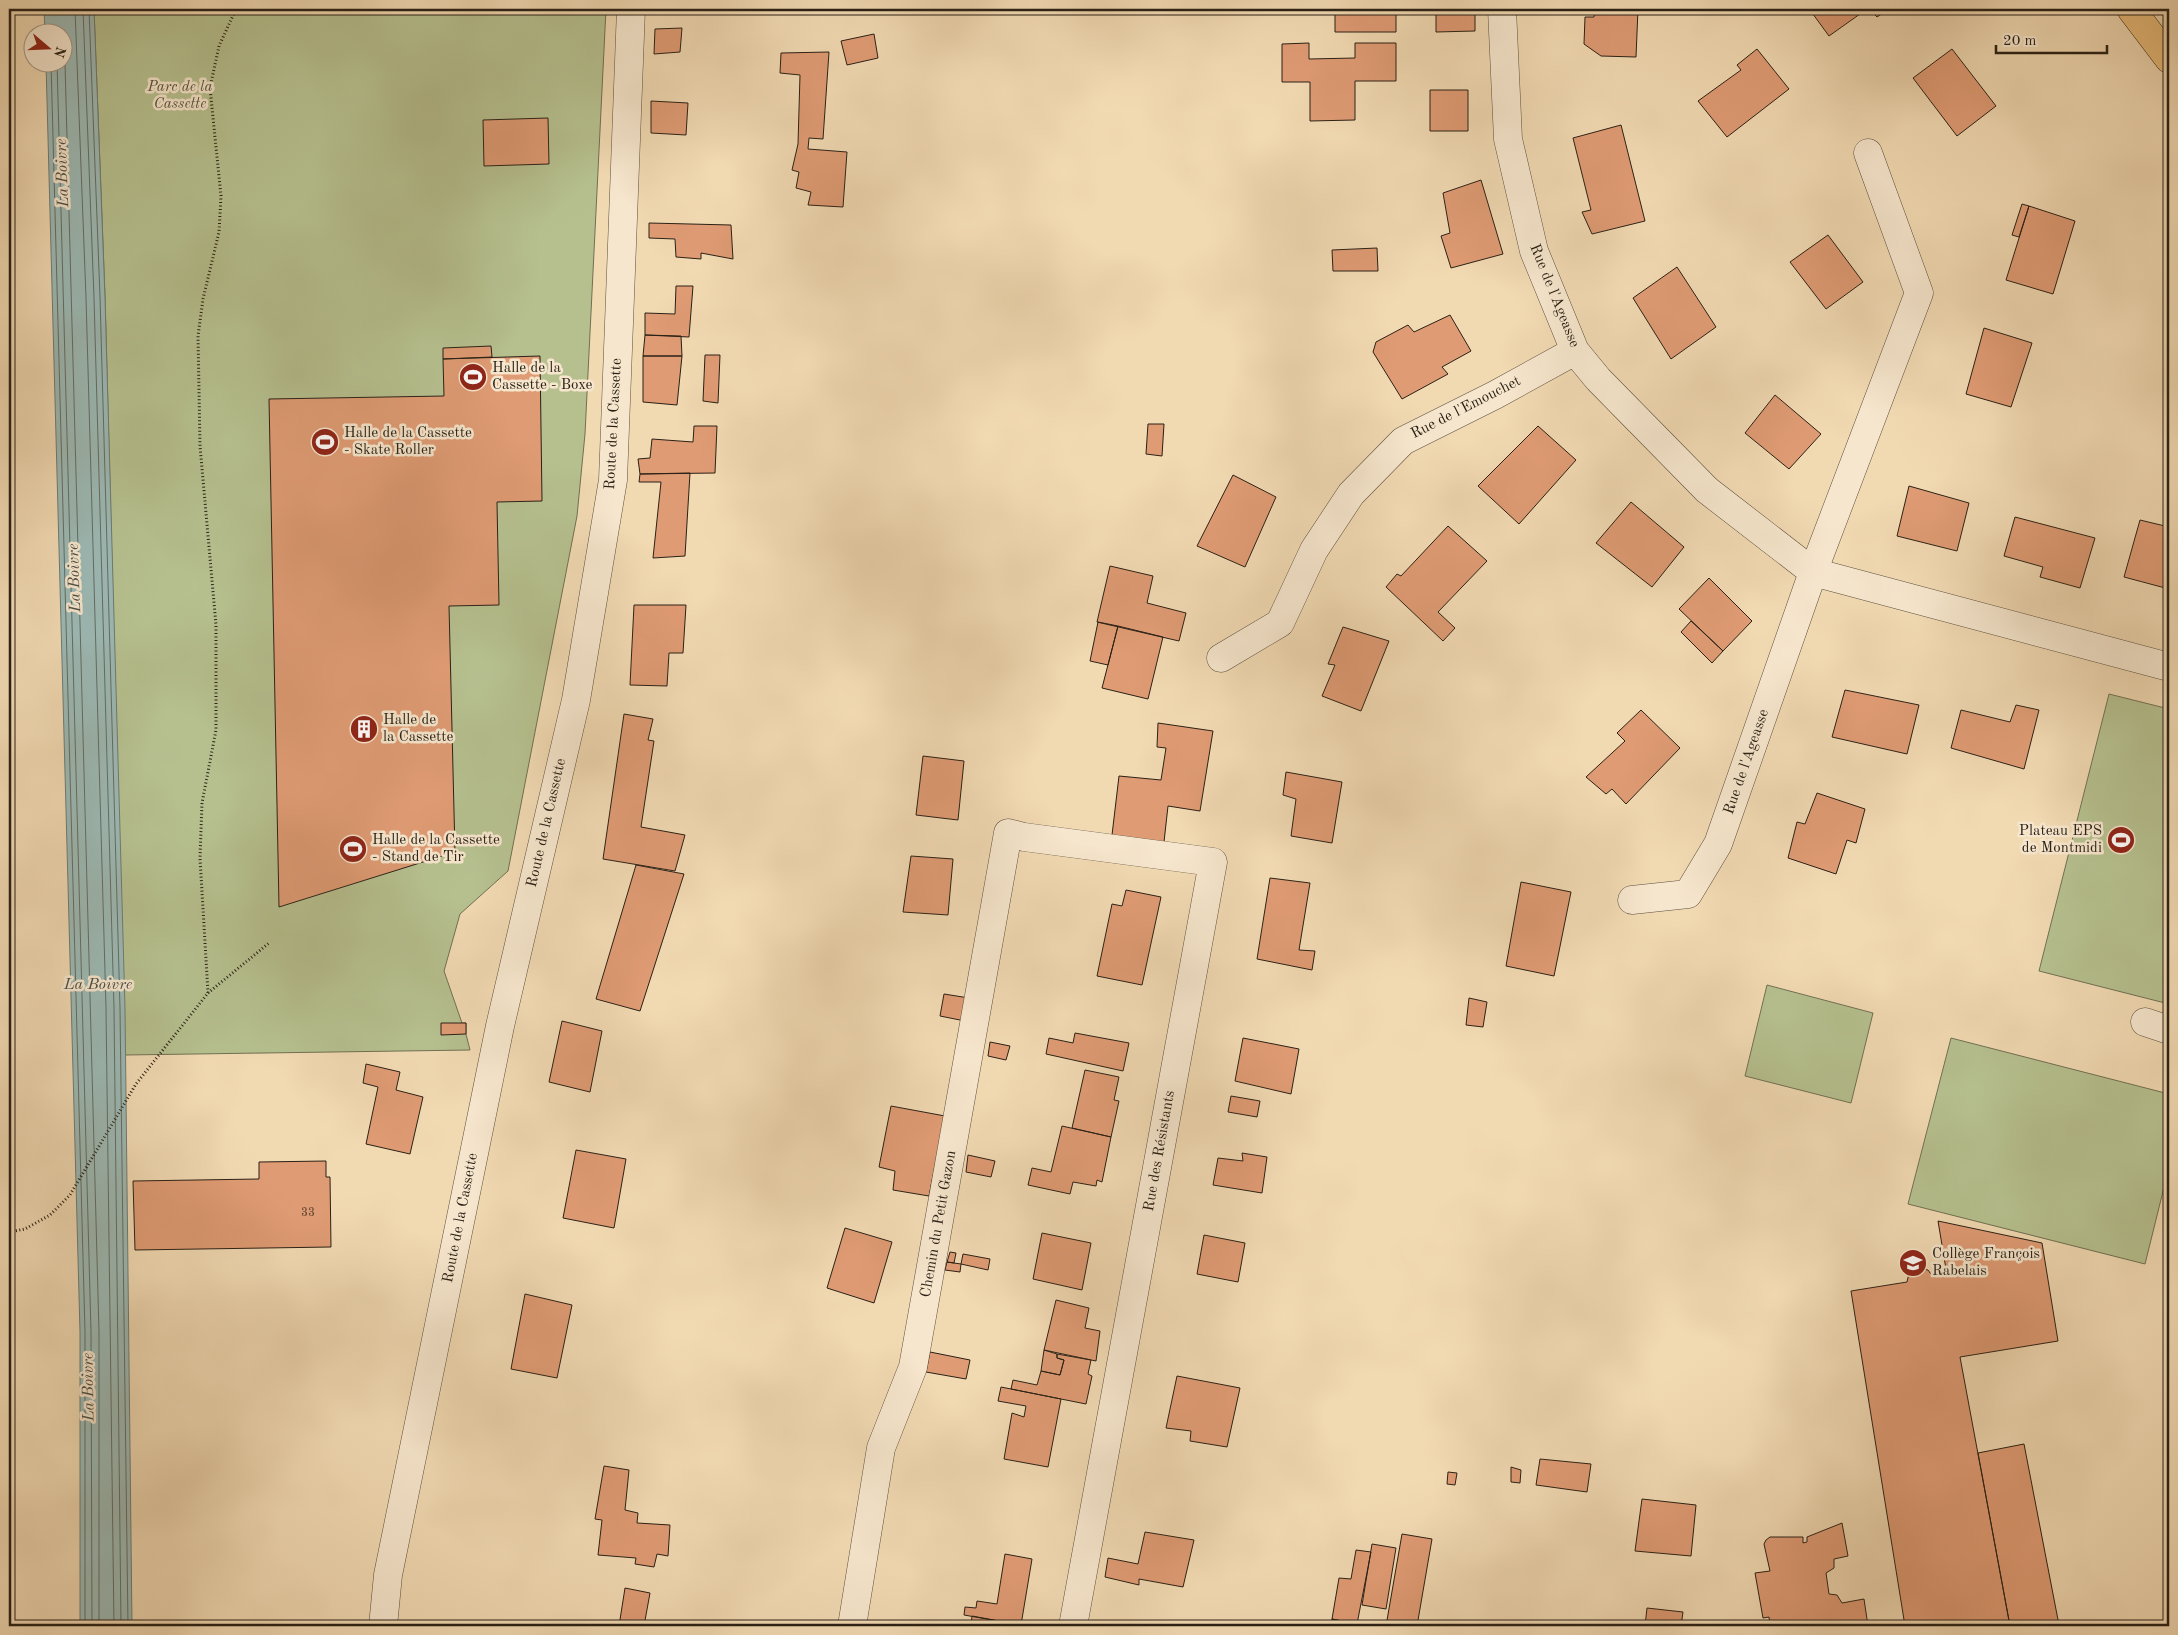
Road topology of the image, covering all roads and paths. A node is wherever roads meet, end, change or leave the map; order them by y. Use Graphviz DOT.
graph roads {
  1 [pos="236,9"];
  2 [pos="631,9"];
  3 [pos="1502,9"];
  4 [pos="2130,9"];
  5 [pos="2169,59"];
  6 [pos="1868,153"];
  7 [pos="1574,351"];
  8 [pos="1813,572"];
  9 [pos="1221,658"];
  10 [pos="2169,667"];
  11 [pos="1024,837"];
  12 [pos="1632,900"];
  13 [pos="269,943"];
  14 [pos="208,993"];
  15 [pos="9,1232"];
  16 [pos="383,1626"];
  17 [pos="852,1626"];
  18 [pos="1073,1626"];
  1 -- 14 [label="path"];
  2 -- 16 [label="street, Route de la Cassette"];
  3 -- 7 [label="street, Rue de l'Ageasse"];
  4 -- 5 [label="main road"];
  6 -- 8 [label="street, Rue de l'Ageasse"];
  7 -- 8 [label="street, Rue de l'Ageasse"];
  7 -- 9 [label="street, Rue de l'Emouchet"];
  8 -- 10 [label="street, Rue de l'Ageasse"];
  8 -- 12 [label="street, Rue de l'Ageasse"];
  11 -- 17 [label="street, Chemin du Petit Gazon"];
  11 -- 18 [label="street, Rue des Résistants"];
  13 -- 14 [label="path"];
  14 -- 15 [label="path"];
}
